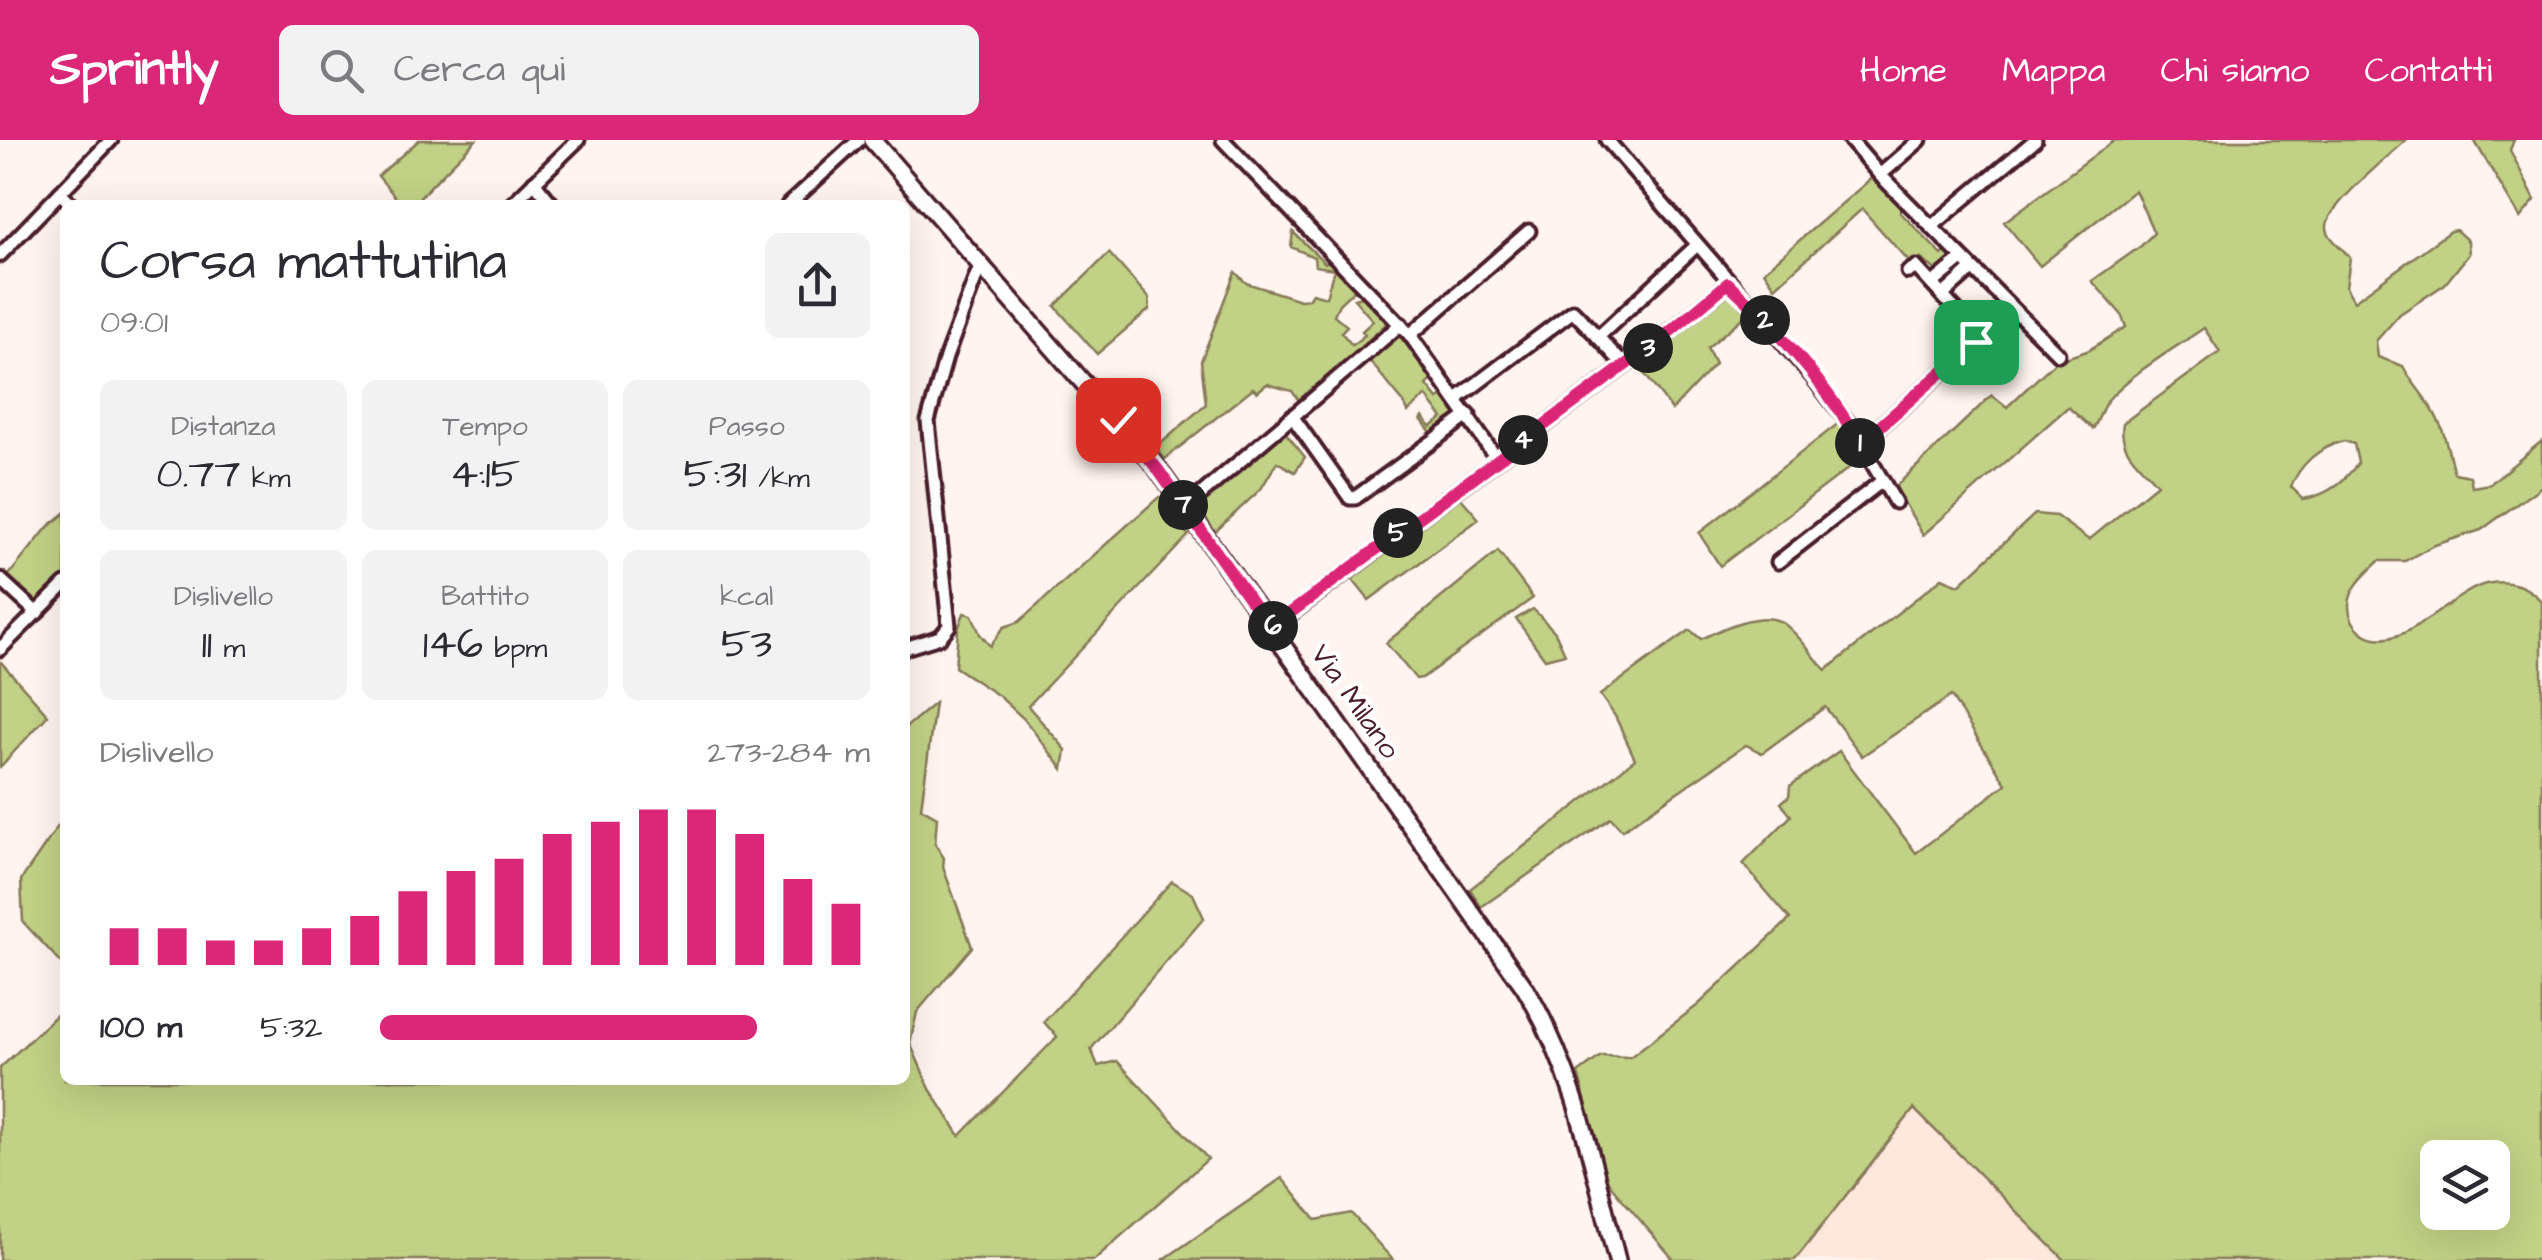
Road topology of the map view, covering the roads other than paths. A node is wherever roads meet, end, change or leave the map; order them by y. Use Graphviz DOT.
graph roads {
  1 [pos="578,140"];
  2 [pos="859,140"];
  3 [pos="872,140"];
  4 [pos="1223,140"];
  5 [pos="1606,140"];
  6 [pos="1850,140"];
  7 [pos="1920,140"];
  8 [pos="2036,140"];
  9 [pos="104,142"];
  10 [pos="1880,175"];
  11 [pos="534,182"];
  12 [pos="60,193"];
  13 [pos="67,200"];
  14 [pos="517,200"];
  15 [pos="549,200"];
  16 [pos="793,200"];
  17 [pos="1931,227"];
  18 [pos="1529,231"];
  19 [pos="1696,246"];
  20 [pos="0,255"];
  21 [pos="1962,259"];
  22 [pos="984,266"];
  23 [pos="1972,269"];
  24 [pos="1908,272"];
  25 [pos="1728,283"];
  26 [pos="1932,284"];
  27 [pos="1943,295"];
  28 [pos="1400,324"];
  29 [pos="1410,335"];
  30 [pos="1598,337"];
  31 [pos="2058,354"];
  32 [pos="1624,366"];
  33 [pos="1458,398"];
  34 [pos="1469,415"];
  35 [pos="1292,416"];
  36 [pos="1860,444"];
  37 [pos="1497,459"];
  38 [pos="1882,481"];
  39 [pos="1896,502"];
  40 [pos="1185,508"];
  41 [pos="1778,562"];
  42 [pos="0,579"];
  43 [pos="60,589"];
  44 [pos="37,613"];
  45 [pos="1270,628"];
  46 [pos="910,646"];
  47 [pos="0,648"];
  48 [pos="1617,1260"];
  1 -- 11 [label="street"];
  2 -- 16 [label="street"];
  3 -- 22 [label="street, Via Milano"];
  4 -- 28 [label="street"];
  5 -- 19 [label="street"];
  6 -- 10 [label="street"];
  7 -- 10 [label="street"];
  8 -- 17 [label="street"];
  9 -- 12 [label="street"];
  10 -- 17 [label="street"];
  11 -- 14 [label="street"];
  11 -- 15 [label="street"];
  12 -- 13 [label="street"];
  12 -- 20 [label="street"];
  17 -- 21 [label="street"];
  18 -- 29 [label="street"];
  19 -- 25 [label="street"];
  19 -- 30 [label="street"];
  21 -- 23 [label="street"];
  21 -- 26 [label="street"];
  22 -- 40 [label="street, Via Milano"];
  22 -- 46 [label="street"];
  23 -- 27 [label="street"];
  23 -- 31 [label="street"];
  24 -- 26 [label="street"];
  25 -- 32 [label="street"];
  25 -- 36 [label="street"];
  26 -- 27 [label="street"];
  27 -- 36 [label="street"];
  28 -- 29 [label="street"];
  28 -- 35 [label="street"];
  29 -- 33 [label="street"];
  30 -- 32 [label="street"];
  30 -- 33 [label="street"];
  32 -- 37 [label="street"];
  33 -- 34 [label="street"];
  34 -- 35 [label="street"];
  34 -- 37 [label="street"];
  35 -- 40 [label="street"];
  36 -- 38 [label="street"];
  37 -- 45 [label="street"];
  38 -- 39 [label="street"];
  38 -- 41 [label="street"];
  40 -- 45 [label="street, Via Milano"];
  42 -- 44 [label="street"];
  43 -- 44 [label="street"];
  44 -- 47 [label="street"];
  45 -- 48 [label="street, Via Milano"];
}
